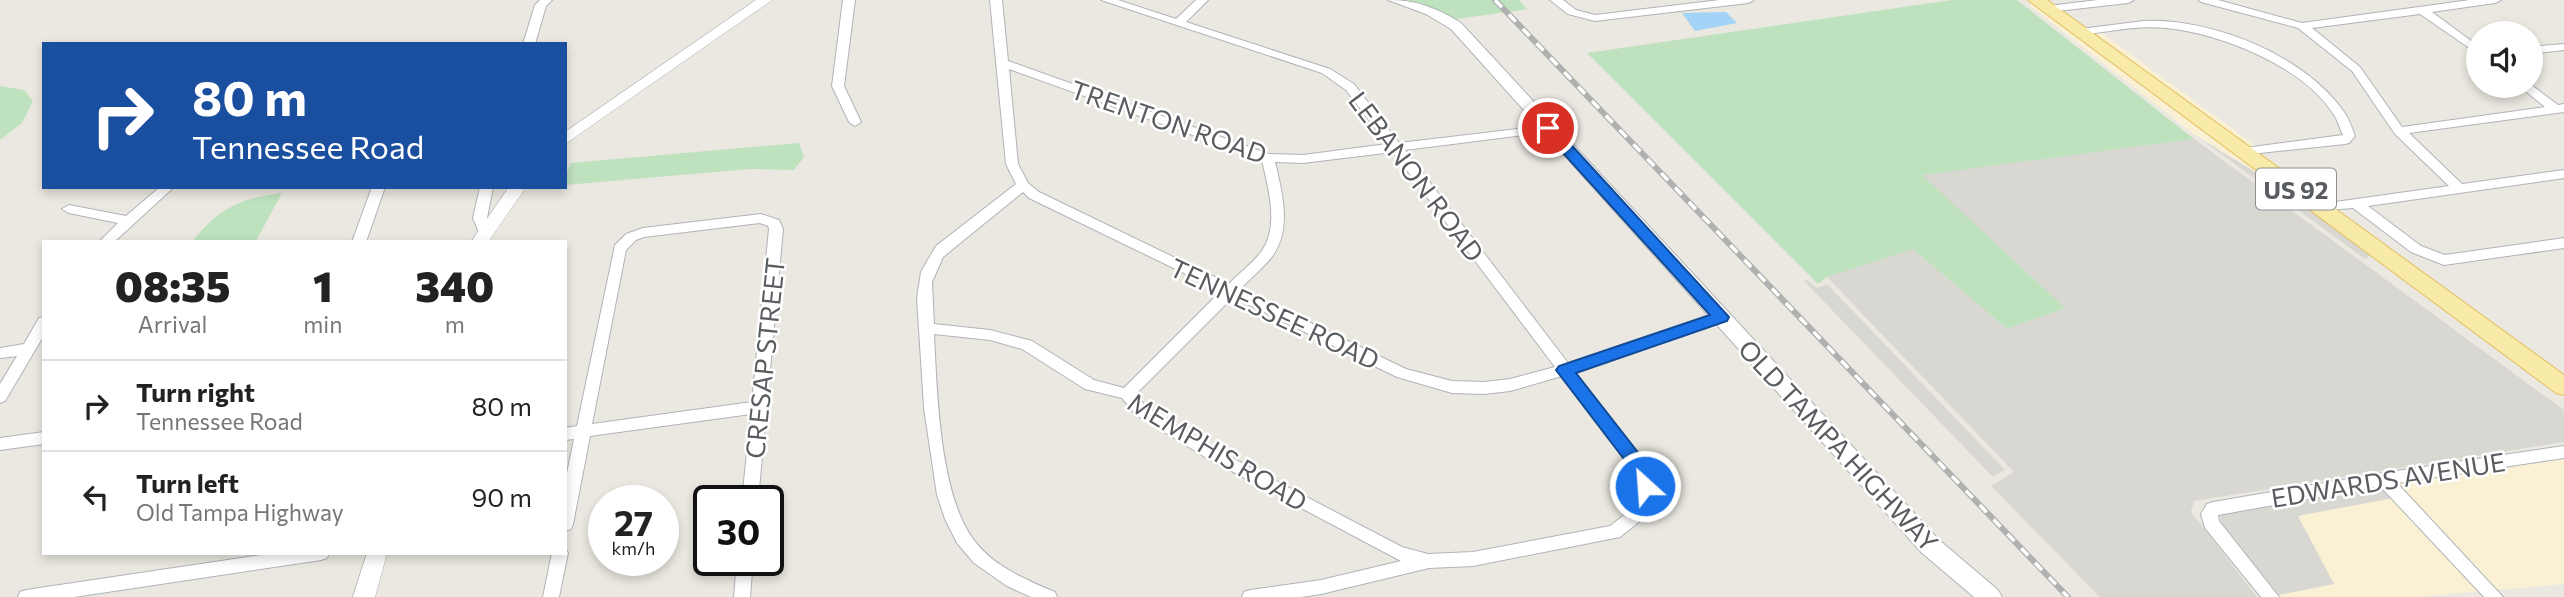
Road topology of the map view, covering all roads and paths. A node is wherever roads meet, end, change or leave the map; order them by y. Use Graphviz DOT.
graph roads {
  1 [pos="545,0"];
  2 [pos="765,0"];
  3 [pos="849,0"];
  4 [pos="996,0"];
  5 [pos="1107,0"];
  6 [pos="1202,0"];
  7 [pos="1395,0"];
  8 [pos="1556,0"];
  9 [pos="1748,0"];
  10 [pos="2128,0"];
  11 [pos="2205,0"];
  12 [pos="2496,0"];
  13 [pos="2042,5"];
  14 [pos="2422,10"];
  15 [pos="1178,23"];
  16 [pos="2302,26"];
  17 [pos="2080,32"];
  18 [pos="530,42"];
  19 [pos="2466,42"];
  20 [pos="2564,47"];
  21 [pos="2543,49"];
  22 [pos="1002,63"];
  23 [pos="2543,97"];
  24 [pos="2560,108"];
  25 [pos="855,122"];
  26 [pos="1548,128"];
  27 [pos="2399,131"];
  28 [pos="567,138"];
  29 [pos="1396,148"];
  30 [pos="2245,152"];
  31 [pos="1268,158"];
  32 [pos="2564,174"];
  33 [pos="1023,185"];
  34 [pos="166,189"];
  35 [pos="378,189"];
  36 [pos="487,189"];
  37 [pos="517,189"];
  38 [pos="2460,189"];
  39 [pos="2354,202"];
  40 [pos="2321,208"];
  41 [pos="69,209"];
  42 [pos="128,221"];
  43 [pos="482,237"];
  44 [pos="107,240"];
  45 [pos="360,240"];
  46 [pos="2564,243"];
  47 [pos="1229,291"];
  48 [pos="1721,317"];
  49 [pos="42,325"];
  50 [pos="927,328"];
  51 [pos="27,349"];
  52 [pos="0,353"];
  53 [pos="1565,370"];
  54 [pos="2564,387"];
  55 [pos="1127,394"];
  56 [pos="0,397"];
  57 [pos="758,407"];
  58 [pos="584,431"];
  59 [pos="567,434"];
  60 [pos="42,438"];
  61 [pos="0,444"];
  62 [pos="2564,452"];
  63 [pos="2383,479"];
  64 [pos="751,485"];
  65 [pos="567,514"];
  66 [pos="308,555"];
  67 [pos="376,555"];
  68 [pos="559,555"];
  69 [pos="1429,561"];
  70 [pos="744,576"];
  71 [pos="26,597"];
  72 [pos="364,597"];
  73 [pos="551,597"];
  74 [pos="742,597"];
  75 [pos="1049,597"];
  76 [pos="1250,597"];
  77 [pos="1990,597"];
  78 [pos="2271,597"];
  79 [pos="2495,597"];
  1 -- 18 [label="street"];
  2 -- 28 [label="street"];
  3 -- 25 [label="street"];
  4 -- 22 [label="street"];
  5 -- 15 [label="street, LEBANON ROAD"];
  6 -- 15 [label="street"];
  7 -- 26 [label="main road, OLD TAMPA HIGHWAY"];
  8 -- 9 [label="street"];
  10 -- 13 [label="street"];
  11 -- 16 [label="street"];
  12 -- 14 [label="street"];
  13 -- 17 [label="main road, US 92"];
  14 -- 16 [label="street"];
  14 -- 19 [label="street"];
  15 -- 29 [label="street, LEBANON ROAD"];
  16 -- 27 [label="street"];
  17 -- 30 [label="main road, US 92"];
  17 -- 30 [label="street"];
  20 -- 21 [label="street"];
  22 -- 31 [label="street, TRENTON ROAD"];
  22 -- 33 [label="street"];
  23 -- 24 [label="street"];
  24 -- 27 [label="street"];
  26 -- 29 [label="street, TRENTON ROAD"];
  26 -- 48 [label="main road, OLD TAMPA HIGHWAY"];
  27 -- 38 [label="street"];
  29 -- 31 [label="street, TRENTON ROAD"];
  29 -- 53 [label="street, LEBANON ROAD"];
  30 -- 40 [label="main road, US 92"];
  31 -- 47 [label="street"];
  32 -- 38 [label="street"];
  33 -- 47 [label="street, TENNESSEE ROAD"];
  33 -- 50 [label="street"];
  34 -- 42 [label="street"];
  35 -- 45 [label="street"];
  36 -- 43 [label="street"];
  37 -- 43 [label="street"];
  38 -- 39 [label="street"];
  39 -- 40 [label="street"];
  39 -- 46 [label="street"];
  40 -- 54 [label="main road, US 92"];
  41 -- 42 [label="street"];
  42 -- 44 [label="street"];
  47 -- 53 [label="street, TENNESSEE ROAD"];
  47 -- 55 [label="street"];
  48 -- 53 [label="street, TENNESSEE ROAD"];
  48 -- 77 [label="main road, OLD TAMPA HIGHWAY"];
  49 -- 51 [label="street"];
  50 -- 55 [label="street, MEMPHIS ROAD"];
  50 -- 75 [label="street"];
  51 -- 52 [label="street"];
  51 -- 56 [label="street"];
  53 -- 69 [label="street, LEBANON ROAD"];
  55 -- 69 [label="street, MEMPHIS ROAD"];
  57 -- 58 [label="street"];
  57 -- 58 [label="street, CRESAP STREET"];
  57 -- 64 [label="street, CRESAP STREET"];
  58 -- 59 [label="street"];
  58 -- 65 [label="street"];
  60 -- 61 [label="street"];
  62 -- 63 [label="street, EDWARDS AVENUE"];
  63 -- 78 [label="street, EDWARDS AVENUE"];
  63 -- 79 [label="street"];
  66 -- 71 [label="street"];
  67 -- 72 [label="street"];
  68 -- 73 [label="street"];
  69 -- 76 [label="street"];
  70 -- 74 [label="street"];
}
